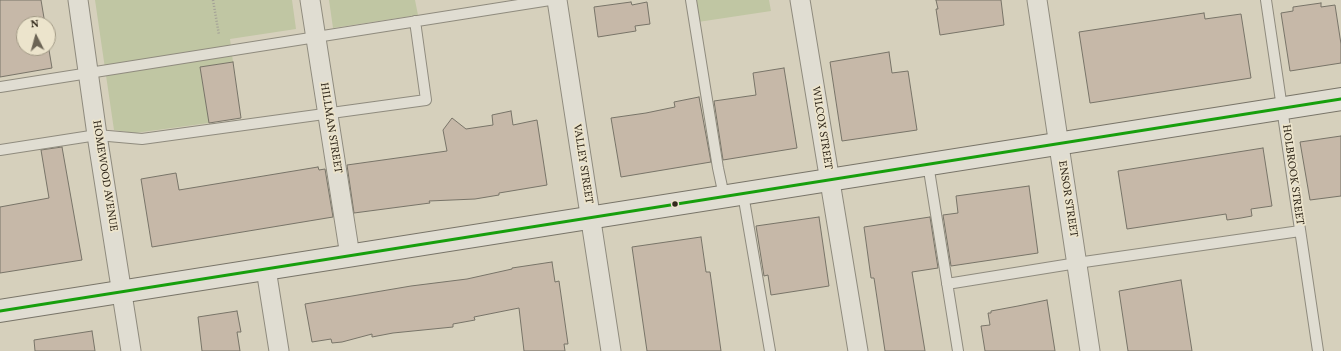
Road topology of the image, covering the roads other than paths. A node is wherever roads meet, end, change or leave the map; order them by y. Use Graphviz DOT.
graph roads {
  1 [pos="78,0"];
  2 [pos="310,0"];
  3 [pos="550,0"];
  4 [pos="557,0"];
  5 [pos="691,0"];
  6 [pos="800,0"];
  7 [pos="1037,0"];
  8 [pos="1266,0"];
  9 [pos="415,21"];
  10 [pos="316,37"];
  11 [pos="88,73"];
  12 [pos="0,87"];
  13 [pos="1341,99"];
  14 [pos="1282,108"];
  15 [pos="327,114"];
  16 [pos="97,135"];
  17 [pos="1059,144"];
  18 [pos="0,150"];
  19 [pos="928,164"];
  20 [pos="829,180"];
  21 [pos="734,195"];
  22 [pos="590,218"];
  23 [pos="1300,231"];
  24 [pos="350,256"];
  25 [pos="1077,263"];
  26 [pos="266,269"];
  27 [pos="947,284"];
  28 [pos="122,292"];
  29 [pos="0,311"];
  30 [pos="131,351"];
  31 [pos="279,351"];
  32 [pos="610,351"];
  33 [pos="770,351"];
  34 [pos="858,351"];
  35 [pos="958,351"];
  36 [pos="1090,351"];
  37 [pos="1318,351"];
  1 -- 11 [label="street, HOMEWOOD AVENUE"];
  2 -- 10 [label="street, HILLMAN STREET"];
  3 -- 9 [label="lane"];
  4 -- 22 [label="street, VALLEY STREET"];
  5 -- 21 [label="lane"];
  6 -- 20 [label="street, WILCOX STREET"];
  7 -- 17 [label="street, ENSOR STREET"];
  8 -- 14 [label="lane, HOLBROOK STREET"];
  9 -- 10 [label="lane"];
  9 -- 15 [label="lane"];
  10 -- 11 [label="lane"];
  10 -- 15 [label="street, HILLMAN STREET"];
  11 -- 12 [label="lane"];
  11 -- 16 [label="street, HOMEWOOD AVENUE"];
  13 -- 14 [label="main road"];
  14 -- 17 [label="main road"];
  14 -- 23 [label="lane, HOLBROOK STREET"];
  15 -- 16 [label="lane"];
  15 -- 24 [label="street, HILLMAN STREET"];
  16 -- 18 [label="lane"];
  16 -- 28 [label="street, HOMEWOOD AVENUE"];
  17 -- 19 [label="main road"];
  17 -- 25 [label="street, ENSOR STREET"];
  19 -- 20 [label="main road"];
  19 -- 27 [label="lane"];
  20 -- 21 [label="main road"];
  20 -- 34 [label="street, WILCOX STREET"];
  21 -- 22 [label="main road"];
  21 -- 33 [label="lane"];
  22 -- 24 [label="main road"];
  22 -- 32 [label="street, VALLEY STREET"];
  23 -- 25 [label="lane"];
  23 -- 37 [label="lane, HOLBROOK STREET"];
  24 -- 26 [label="main road"];
  25 -- 27 [label="lane"];
  25 -- 36 [label="street, ENSOR STREET"];
  26 -- 28 [label="main road"];
  26 -- 31 [label="street"];
  27 -- 35 [label="lane"];
  28 -- 29 [label="main road"];
  28 -- 30 [label="street, HOMEWOOD AVENUE"];
}
